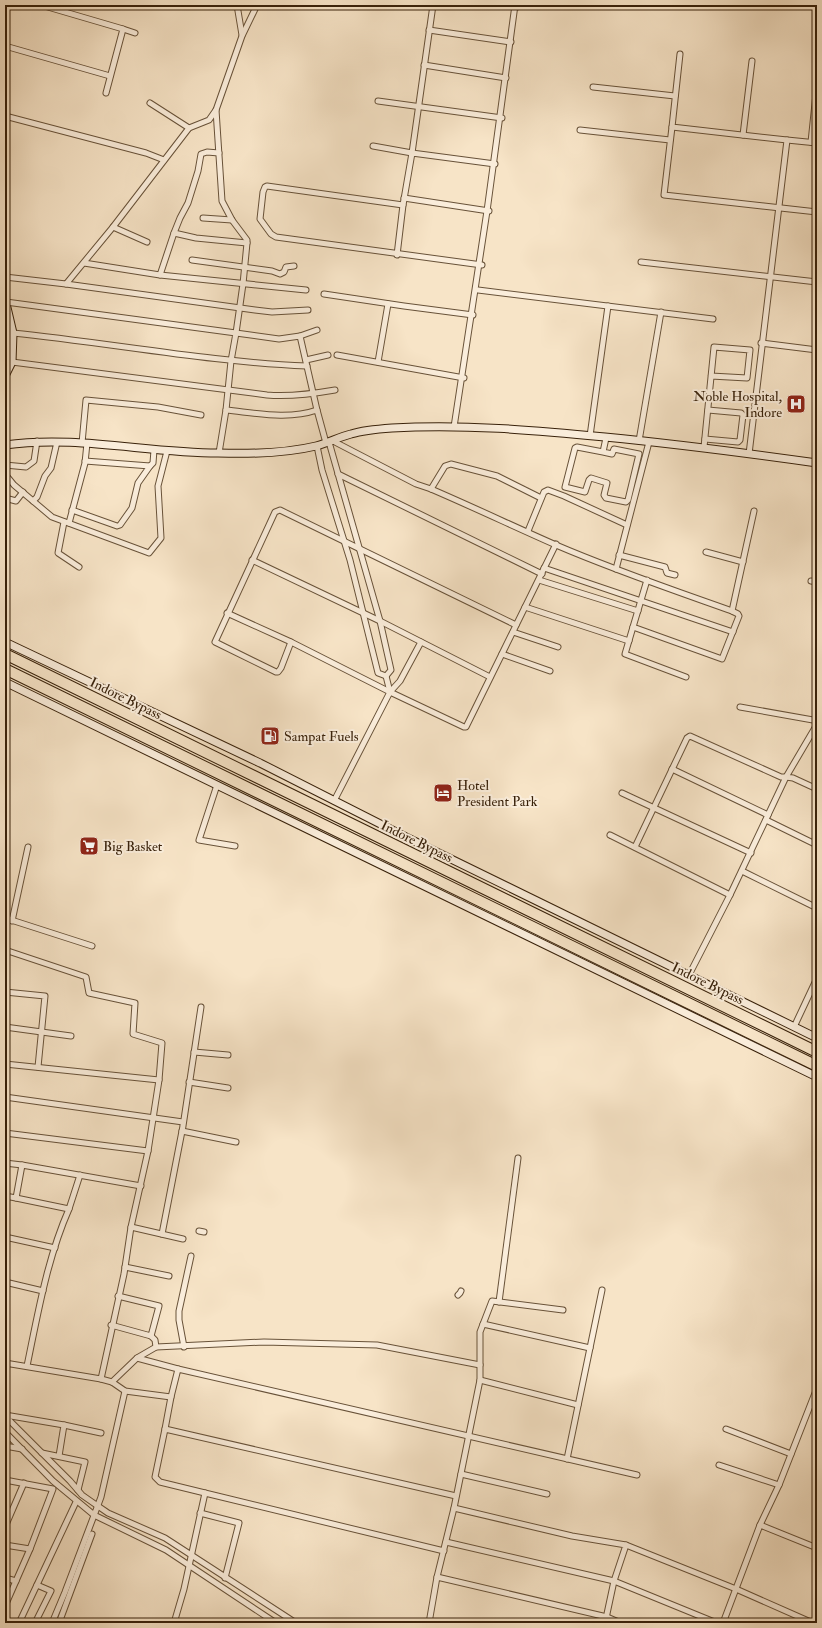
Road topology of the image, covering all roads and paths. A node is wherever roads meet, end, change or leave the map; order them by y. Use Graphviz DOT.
graph roads {
  1 [pos="41,5"];
  2 [pos="237,5"];
  3 [pos="257,5"];
  4 [pos="433,5"];
  5 [pos="503,5"];
  6 [pos="516,6"];
  7 [pos="123,29"];
  8 [pos="429,30"];
  9 [pos="135,33"];
  10 [pos="242,36"];
  11 [pos="510,42"];
  12 [pos="5,46"];
  13 [pos="680,54"];
  14 [pos="752,61"];
  15 [pos="424,65"];
  16 [pos="110,76"];
  17 [pos="506,78"];
  18 [pos="817,84"];
  19 [pos="593,86"];
  20 [pos="106,93"];
  21 [pos="675,96"];
  22 [pos="378,101"];
  23 [pos="150,103"];
  24 [pos="418,106"];
  25 [pos="216,110"];
  26 [pos="5,116"];
  27 [pos="500,118"];
  28 [pos="672,126"];
  29 [pos="189,128"];
  30 [pos="580,130"];
  31 [pos="743,135"];
  32 [pos="670,140"];
  33 [pos="787,140"];
  34 [pos="811,142"];
  35 [pos="817,143"];
  36 [pos="373,146"];
  37 [pos="219,153"];
  38 [pos="412,153"];
  39 [pos="164,160"];
  40 [pos="494,164"];
  41 [pos="404,198"];
  42 [pos="403,205"];
  43 [pos="778,208"];
  44 [pos="488,211"];
  45 [pos="817,212"];
  46 [pos="203,218"];
  47 [pos="232,220"];
  48 [pos="113,227"];
  49 [pos="174,233"];
  50 [pos="147,242"];
  51 [pos="247,243"];
  52 [pos="397,255"];
  53 [pos="192,260"];
  54 [pos="641,262"];
  55 [pos="84,263"];
  56 [pos="480,265"];
  57 [pos="294,266"];
  58 [pos="245,268"];
  59 [pos="160,275"];
  60 [pos="770,275"];
  61 [pos="5,277"];
  62 [pos="817,282"];
  63 [pos="66,284"];
  64 [pos="243,284"];
  65 [pos="306,290"];
  66 [pos="478,290"];
  67 [pos="324,294"];
  68 [pos="5,300"];
  69 [pos="388,304"];
  70 [pos="608,306"];
  71 [pos="240,308"];
  72 [pos="308,310"];
  73 [pos="661,312"];
  74 [pos="473,315"];
  75 [pos="713,319"];
  76 [pos="317,330"];
  77 [pos="13,333"];
  78 [pos="236,333"];
  79 [pos="300,336"];
  80 [pos="761,343"];
  81 [pos="817,350"];
  82 [pos="328,355"];
  83 [pos="337,355"];
  84 [pos="231,361"];
  85 [pos="12,362"];
  86 [pos="378,362"];
  87 [pos="307,363"];
  88 [pos="5,376"];
  89 [pos="711,376"];
  90 [pos="463,378"];
  91 [pos="227,390"];
  92 [pos="335,390"];
  93 [pos="312,394"];
  94 [pos="226,410"];
  95 [pos="317,410"];
  96 [pos="708,410"];
  97 [pos="200,415"];
  98 [pos="454,427"];
  99 [pos="590,436"];
  100 [pos="606,438"];
  101 [pos="705,439"];
  102 [pos="37,441"];
  103 [pos="639,441"];
  104 [pos="57,442"];
  105 [pos="329,442"];
  106 [pos="649,442"];
  107 [pos="84,443"];
  108 [pos="5,445"];
  109 [pos="317,446"];
  110 [pos="704,447"];
  111 [pos="154,450"];
  112 [pos="167,451"];
  113 [pos="603,452"];
  114 [pos="219,453"];
  115 [pos="749,454"];
  116 [pos="85,461"];
  117 [pos="817,463"];
  118 [pos="5,465"];
  119 [pos="150,466"];
  120 [pos="5,474"];
  121 [pos="338,474"];
  122 [pos="431,489"];
  123 [pos="23,492"];
  124 [pos="582,492"];
  125 [pos="5,498"];
  126 [pos="541,498"];
  127 [pos="33,501"];
  128 [pos="578,502"];
  129 [pos="72,510"];
  130 [pos="754,511"];
  131 [pos="66,523"];
  132 [pos="627,525"];
  133 [pos="528,531"];
  134 [pos="345,541"];
  135 [pos="556,544"];
  136 [pos="358,547"];
  137 [pos="706,552"];
  138 [pos="620,555"];
  139 [pos="252,560"];
  140 [pos="743,562"];
  141 [pos="79,566"];
  142 [pos="544,568"];
  143 [pos="616,569"];
  144 [pos="542,574"];
  145 [pos="675,575"];
  146 [pos="539,580"];
  147 [pos="647,580"];
  148 [pos="811,581"];
  149 [pos="817,582"];
  150 [pos="641,599"];
  151 [pos="525,607"];
  152 [pos="638,611"];
  153 [pos="732,611"];
  154 [pos="227,613"];
  155 [pos="363,613"];
  156 [pos="380,621"];
  157 [pos="516,625"];
  158 [pos="633,627"];
  159 [pos="513,632"];
  160 [pos="733,632"];
  161 [pos="629,641"];
  162 [pos="5,642"];
  163 [pos="291,642"];
  164 [pos="422,642"];
  165 [pos="558,647"];
  166 [pos="5,654"];
  167 [pos="502,654"];
  168 [pos="5,669"];
  169 [pos="550,671"];
  170 [pos="386,676"];
  171 [pos="490,677"];
  172 [pos="686,677"];
  173 [pos="5,682"];
  174 [pos="390,692"];
  175 [pos="740,707"];
  176 [pos="816,723"];
  177 [pos="672,769"];
  178 [pos="786,777"];
  179 [pos="217,785"];
  180 [pos="817,789"];
  181 [pos="622,793"];
  182 [pos="334,801"];
  183 [pos="654,807"];
  184 [pos="767,818"];
  185 [pos="610,835"];
  186 [pos="817,845"];
  187 [pos="235,846"];
  188 [pos="28,847"];
  189 [pos="635,847"];
  190 [pos="750,853"];
  191 [pos="742,872"];
  192 [pos="730,895"];
  193 [pos="817,908"];
  194 [pos="5,918"];
  195 [pos="12,920"];
  196 [pos="92,946"];
  197 [pos="5,950"];
  198 [pos="689,975"];
  199 [pos="817,978"];
  200 [pos="5,992"];
  201 [pos="201,1007"];
  202 [pos="5,1027"];
  203 [pos="794,1027"];
  204 [pos="41,1031"];
  205 [pos="70,1036"];
  206 [pos="817,1038"];
  207 [pos="194,1052"];
  208 [pos="817,1052"];
  209 [pos="228,1055"];
  210 [pos="5,1064"];
  211 [pos="817,1066"];
  212 [pos="38,1067"];
  213 [pos="817,1078"];
  214 [pos="159,1080"];
  215 [pos="189,1082"];
  216 [pos="228,1088"];
  217 [pos="5,1097"];
  218 [pos="153,1118"];
  219 [pos="183,1122"];
  220 [pos="182,1131"];
  221 [pos="5,1132"];
  222 [pos="236,1142"];
  223 [pos="148,1151"];
  224 [pos="518,1158"];
  225 [pos="5,1163"];
  226 [pos="22,1165"];
  227 [pos="80,1175"];
  228 [pos="141,1186"];
  229 [pos="5,1196"];
  230 [pos="16,1198"];
  231 [pos="69,1209"];
  232 [pos="131,1227"];
  233 [pos="162,1234"];
  234 [pos="5,1237"];
  235 [pos="183,1239"];
  236 [pos="54,1248"];
  237 [pos="191,1256"];
  238 [pos="125,1267"];
  239 [pos="168,1276"];
  240 [pos="5,1282"];
  241 [pos="602,1290"];
  242 [pos="43,1291"];
  243 [pos="118,1296"];
  244 [pos="499,1302"];
  245 [pos="563,1310"];
  246 [pos="483,1324"];
  247 [pos="111,1325"];
  248 [pos="151,1336"];
  249 [pos="184,1347"];
  250 [pos="156,1348"];
  251 [pos="590,1348"];
  252 [pos="137,1358"];
  253 [pos="5,1363"];
  254 [pos="480,1365"];
  255 [pos="27,1366"];
  256 [pos="178,1369"];
  257 [pos="101,1379"];
  258 [pos="480,1380"];
  259 [pos="112,1382"];
  260 [pos="817,1388"];
  261 [pos="125,1391"];
  262 [pos="171,1397"];
  263 [pos="578,1405"];
  264 [pos="5,1415"];
  265 [pos="64,1425"];
  266 [pos="165,1429"];
  267 [pos="726,1429"];
  268 [pos="5,1432"];
  269 [pos="101,1433"];
  270 [pos="469,1436"];
  271 [pos="5,1446"];
  272 [pos="22,1449"];
  273 [pos="42,1453"];
  274 [pos="791,1454"];
  275 [pos="59,1456"];
  276 [pos="567,1459"];
  277 [pos="719,1465"];
  278 [pos="461,1474"];
  279 [pos="637,1475"];
  280 [pos="5,1480"];
  281 [pos="24,1483"];
  282 [pos="779,1485"];
  283 [pos="78,1490"];
  284 [pos="205,1493"];
  285 [pos="547,1494"];
  286 [pos="456,1496"];
  287 [pos="76,1502"];
  288 [pos="97,1506"];
  289 [pos="454,1508"];
  290 [pos="200,1513"];
  291 [pos="94,1515"];
  292 [pos="760,1525"];
  293 [pos="5,1527"];
  294 [pos="92,1534"];
  295 [pos="446,1542"];
  296 [pos="5,1545"];
  297 [pos="626,1545"];
  298 [pos="817,1548"];
  299 [pos="30,1550"];
  300 [pos="444,1551"];
  301 [pos="191,1554"];
  302 [pos="189,1566"];
  303 [pos="437,1577"];
  304 [pos="5,1578"];
  305 [pos="225,1578"];
  306 [pos="16,1581"];
  307 [pos="614,1581"];
  308 [pos="37,1585"];
  309 [pos="736,1589"];
  310 [pos="5,1606"];
  311 [pos="607,1617"];
  312 [pos="19,1623"];
  313 [pos="35,1623"];
  314 [pos="52,1623"];
  315 [pos="59,1623"];
  316 [pos="174,1623"];
  317 [pos="276,1623"];
  318 [pos="296,1623"];
  319 [pos="429,1623"];
  320 [pos="605,1623"];
  321 [pos="621,1623"];
  322 [pos="717,1623"];
  323 [pos="723,1623"];
  324 [pos="813,1623"];
  1 -- 7 [label="street"];
  2 -- 10 [label="street"];
  3 -- 10 [label="street"];
  4 -- 8 [label="street"];
  5 -- 6 [label="street"];
  6 -- 11 [label="street"];
  7 -- 9 [label="street"];
  7 -- 16 [label="street"];
  8 -- 11 [label="street"];
  8 -- 15 [label="street"];
  10 -- 25 [label="street"];
  11 -- 17 [label="street"];
  12 -- 16 [label="street"];
  13 -- 21 [label="street"];
  14 -- 31 [label="street"];
  15 -- 17 [label="street"];
  15 -- 24 [label="street"];
  16 -- 20 [label="street"];
  17 -- 27 [label="street"];
  18 -- 34 [label="street"];
  19 -- 21 [label="street"];
  21 -- 28 [label="street"];
  22 -- 24 [label="street"];
  23 -- 29 [label="street"];
  24 -- 27 [label="street"];
  24 -- 38 [label="street"];
  25 -- 29 [label="street"];
  25 -- 37 [label="street"];
  26 -- 39 [label="street"];
  27 -- 40 [label="street"];
  28 -- 31 [label="street"];
  28 -- 32 [label="street"];
  29 -- 39 [label="street"];
  30 -- 32 [label="street"];
  31 -- 33 [label="street"];
  32 -- 43 [label="street"];
  33 -- 34 [label="street"];
  33 -- 43 [label="street"];
  34 -- 35 [label="street"];
  36 -- 38 [label="street"];
  37 -- 47 [label="street"];
  37 -- 49 [label="street"];
  38 -- 40 [label="street"];
  38 -- 41 [label="street"];
  39 -- 48 [label="street"];
  40 -- 44 [label="street"];
  41 -- 42 [label="street"];
  41 -- 44 [label="street"];
  42 -- 52 [label="street"];
  42 -- 52 [label="street"];
  43 -- 45 [label="street"];
  43 -- 60 [label="street"];
  44 -- 56 [label="street"];
  46 -- 47 [label="street"];
  47 -- 51 [label="street"];
  48 -- 50 [label="street"];
  48 -- 55 [label="street"];
  49 -- 51 [label="street"];
  49 -- 59 [label="street"];
  51 -- 58 [label="street"];
  52 -- 56 [label="street"];
  53 -- 58 [label="street"];
  54 -- 60 [label="street"];
  55 -- 59 [label="street"];
  55 -- 63 [label="street"];
  56 -- 66 [label="street"];
  56 -- 74 [label="street"];
  57 -- 58 [label="street"];
  58 -- 64 [label="street"];
  59 -- 64 [label="street"];
  60 -- 62 [label="street"];
  60 -- 80 [label="street"];
  61 -- 63 [label="street"];
  63 -- 71 [label="street"];
  64 -- 65 [label="street"];
  64 -- 71 [label="street"];
  66 -- 70 [label="street"];
  66 -- 74 [label="street"];
  67 -- 69 [label="street"];
  68 -- 77 [label="street"];
  68 -- 78 [label="street"];
  69 -- 74 [label="street"];
  69 -- 86 [label="street"];
  70 -- 73 [label="street"];
  70 -- 99 [label="street"];
  71 -- 72 [label="street"];
  71 -- 78 [label="street"];
  73 -- 75 [label="street"];
  73 -- 103 [label="street"];
  74 -- 90 [label="street"];
  76 -- 79 [label="street"];
  77 -- 84 [label="street"];
  77 -- 85 [label="street"];
  78 -- 79 [label="street"];
  78 -- 84 [label="street"];
  79 -- 87 [label="street"];
  80 -- 81 [label="street"];
  80 -- 115 [label="street"];
  82 -- 87 [label="street"];
  83 -- 86 [label="street"];
  84 -- 87 [label="street"];
  84 -- 91 [label="street"];
  85 -- 88 [label="street"];
  85 -- 91 [label="street"];
  86 -- 90 [label="street"];
  87 -- 93 [label="street"];
  89 -- 89 [label="street"];
  89 -- 96 [label="street"];
  90 -- 98 [label="street"];
  91 -- 93 [label="street"];
  91 -- 94 [label="street"];
  92 -- 93 [label="street"];
  93 -- 95 [label="street"];
  94 -- 95 [label="street"];
  94 -- 114 [label="street"];
  95 -- 105 [label="street"];
  96 -- 101 [label="street"];
  96 -- 101 [label="street"];
  97 -- 107 [label="street"];
  98 -- 99 [label="street"];
  98 -- 105 [label="street"];
  99 -- 100 [label="street"];
  100 -- 103 [label="street"];
  100 -- 113 [label="street"];
  101 -- 110 [label="street"];
  102 -- 104 [label="street"];
  102 -- 108 [label="street"];
  102 -- 118 [label="street"];
  103 -- 106 [label="street"];
  104 -- 107 [label="street"];
  104 -- 127 [label="street"];
  105 -- 109 [label="street"];
  105 -- 121 [label="street"];
  105 -- 122 [label="street"];
  106 -- 110 [label="street"];
  106 -- 132 [label="street"];
  107 -- 111 [label="street"];
  107 -- 116 [label="street"];
  109 -- 114 [label="street"];
  109 -- 134 [label="street"];
  110 -- 115 [label="street"];
  111 -- 112 [label="street"];
  111 -- 119 [label="street"];
  112 -- 114 [label="street"];
  112 -- 131 [label="street"];
  113 -- 124 [label="street"];
  113 -- 124 [label="street"];
  115 -- 117 [label="street"];
  116 -- 119 [label="street"];
  116 -- 129 [label="street"];
  119 -- 129 [label="street"];
  120 -- 123 [label="street"];
  121 -- 136 [label="street"];
  121 -- 144 [label="street"];
  122 -- 126 [label="street"];
  122 -- 133 [label="street"];
  123 -- 125 [label="street"];
  123 -- 127 [label="street"];
  124 -- 128 [label="street"];
  126 -- 128 [label="street"];
  126 -- 133 [label="street"];
  127 -- 131 [label="street"];
  128 -- 132 [label="street"];
  129 -- 131 [label="street"];
  130 -- 140 [label="street"];
  131 -- 141 [label="street"];
  132 -- 138 [label="street"];
  133 -- 135 [label="street"];
  134 -- 136 [label="street"];
  134 -- 139 [label="street"];
  134 -- 155 [label="street"];
  135 -- 142 [label="street"];
  135 -- 143 [label="street"];
  136 -- 156 [label="street"];
  136 -- 157 [label="street"];
  137 -- 140 [label="street"];
  138 -- 143 [label="street"];
  138 -- 145 [label="street"];
  139 -- 154 [label="street"];
  139 -- 155 [label="street"];
  140 -- 153 [label="street"];
  142 -- 144 [label="street"];
  142 -- 150 [label="street"];
  143 -- 147 [label="street"];
  144 -- 146 [label="street"];
  146 -- 151 [label="street"];
  146 -- 152 [label="street"];
  147 -- 150 [label="street"];
  147 -- 153 [label="street"];
  148 -- 149 [label="street"];
  150 -- 152 [label="street"];
  150 -- 160 [label="street"];
  151 -- 157 [label="street"];
  151 -- 161 [label="street"];
  152 -- 158 [label="street"];
  153 -- 160 [label="street"];
  154 -- 163 [label="street"];
  154 -- 163 [label="street"];
  155 -- 156 [label="street"];
  155 -- 170 [label="street"];
  156 -- 164 [label="street"];
  156 -- 170 [label="street"];
  157 -- 159 [label="street"];
  158 -- 160 [label="street"];
  158 -- 161 [label="street"];
  159 -- 165 [label="street"];
  159 -- 167 [label="street"];
  161 -- 172 [label="street"];
  162 -- 182 [label="street"];
  163 -- 174 [label="street"];
  164 -- 171 [label="street"];
  164 -- 174 [label="street"];
  166 -- 208 [label="highway, Indore Bypass"];
  167 -- 169 [label="street"];
  167 -- 171 [label="street"];
  168 -- 211 [label="highway, Indore Bypass"];
  170 -- 174 [label="street"];
  171 -- 174 [label="street"];
  173 -- 179 [label="street"];
  174 -- 182 [label="street"];
  175 -- 176 [label="street"];
  176 -- 178 [label="street"];
  177 -- 178 [label="street"];
  177 -- 183 [label="street"];
  177 -- 184 [label="street"];
  178 -- 180 [label="street"];
  178 -- 184 [label="street"];
  179 -- 187 [label="street"];
  179 -- 213 [label="street"];
  181 -- 183 [label="street"];
  182 -- 198 [label="street"];
  183 -- 189 [label="street"];
  183 -- 190 [label="street"];
  184 -- 186 [label="street"];
  184 -- 190 [label="street"];
  185 -- 189 [label="street"];
  188 -- 195 [label="street"];
  189 -- 192 [label="street"];
  190 -- 191 [label="street"];
  191 -- 192 [label="street"];
  191 -- 193 [label="street"];
  192 -- 198 [label="street"];
  194 -- 195 [label="street"];
  195 -- 196 [label="street"];
  197 -- 214 [label="street"];
  198 -- 203 [label="street"];
  199 -- 203 [label="street"];
  200 -- 204 [label="street"];
  201 -- 207 [label="street"];
  202 -- 204 [label="street"];
  203 -- 206 [label="street"];
  204 -- 205 [label="street"];
  204 -- 212 [label="street"];
  207 -- 209 [label="street"];
  207 -- 215 [label="street"];
  210 -- 212 [label="street"];
  212 -- 214 [label="street"];
  214 -- 218 [label="street"];
  215 -- 216 [label="street"];
  215 -- 219 [label="street"];
  217 -- 218 [label="street"];
  218 -- 219 [label="street"];
  218 -- 223 [label="street"];
  219 -- 220 [label="street"];
  220 -- 222 [label="street"];
  220 -- 233 [label="street"];
  221 -- 223 [label="street"];
  223 -- 228 [label="street"];
  224 -- 244 [label="street"];
  225 -- 226 [label="street"];
  226 -- 227 [label="street"];
  226 -- 230 [label="street"];
  227 -- 228 [label="street"];
  227 -- 231 [label="street"];
  228 -- 232 [label="street"];
  229 -- 230 [label="street"];
  230 -- 231 [label="street"];
  231 -- 236 [label="street"];
  232 -- 233 [label="street"];
  232 -- 238 [label="street"];
  233 -- 235 [label="street"];
  234 -- 236 [label="street"];
  236 -- 242 [label="street"];
  237 -- 249 [label="street"];
  238 -- 239 [label="street"];
  238 -- 243 [label="street"];
  240 -- 242 [label="street"];
  241 -- 251 [label="street"];
  242 -- 255 [label="street"];
  243 -- 247 [label="street"];
  243 -- 248 [label="street"];
  244 -- 245 [label="street"];
  244 -- 246 [label="street"];
  246 -- 251 [label="street"];
  246 -- 254 [label="street"];
  247 -- 248 [label="street"];
  247 -- 257 [label="street"];
  248 -- 250 [label="street"];
  249 -- 250 [label="street"];
  249 -- 254 [label="street"];
  250 -- 252 [label="street"];
  251 -- 263 [label="street"];
  252 -- 256 [label="street"];
  252 -- 259 [label="street"];
  253 -- 255 [label="street"];
  254 -- 258 [label="street"];
  255 -- 257 [label="street"];
  256 -- 262 [label="street"];
  256 -- 270 [label="street"];
  257 -- 259 [label="street"];
  258 -- 263 [label="street"];
  258 -- 270 [label="street"];
  259 -- 261 [label="street"];
  260 -- 274 [label="street"];
  261 -- 262 [label="street"];
  261 -- 288 [label="street"];
  262 -- 266 [label="street"];
  263 -- 276 [label="street"];
  264 -- 265 [label="street"];
  264 -- 273 [label="street"];
  265 -- 269 [label="street"];
  265 -- 275 [label="street"];
  266 -- 284 [label="street"];
  266 -- 286 [label="street"];
  267 -- 274 [label="street"];
  268 -- 272 [label="street"];
  270 -- 276 [label="street"];
  270 -- 278 [label="street"];
  271 -- 272 [label="street"];
  272 -- 287 [label="street"];
  273 -- 275 [label="street"];
  273 -- 283 [label="street"];
  274 -- 282 [label="street"];
  275 -- 283 [label="street"];
  276 -- 279 [label="street"];
  277 -- 282 [label="street"];
  278 -- 285 [label="street"];
  278 -- 286 [label="street"];
  280 -- 281 [label="street"];
  281 -- 293 [label="street"];
  281 -- 299 [label="street"];
  282 -- 292 [label="street"];
  283 -- 288 [label="street"];
  284 -- 290 [label="street"];
  284 -- 300 [label="street"];
  286 -- 289 [label="street"];
  287 -- 291 [label="street"];
  287 -- 308 [label="street"];
  288 -- 291 [label="street"];
  288 -- 301 [label="street"];
  289 -- 295 [label="street"];
  289 -- 297 [label="street"];
  290 -- 301 [label="street"];
  290 -- 305 [label="street"];
  291 -- 302 [label="street"];
  291 -- 314 [label="street"];
  292 -- 298 [label="street"];
  292 -- 309 [label="street"];
  294 -- 315 [label="street"];
  295 -- 300 [label="street"];
  295 -- 307 [label="street"];
  296 -- 299 [label="street"];
  297 -- 307 [label="street"];
  297 -- 309 [label="street"];
  299 -- 306 [label="street"];
  300 -- 303 [label="street"];
  301 -- 302 [label="street"];
  301 -- 305 [label="street"];
  302 -- 316 [label="street"];
  302 -- 317 [label="street"];
  303 -- 311 [label="street"];
  303 -- 319 [label="street"];
  304 -- 306 [label="street"];
  305 -- 318 [label="street"];
  306 -- 310 [label="street"];
  307 -- 311 [label="street"];
  307 -- 322 [label="street"];
  308 -- 312 [label="street"];
  308 -- 313 [label="street"];
  309 -- 323 [label="street"];
  309 -- 324 [label="street"];
  311 -- 320 [label="street"];
  311 -- 321 [label="street"];
}
